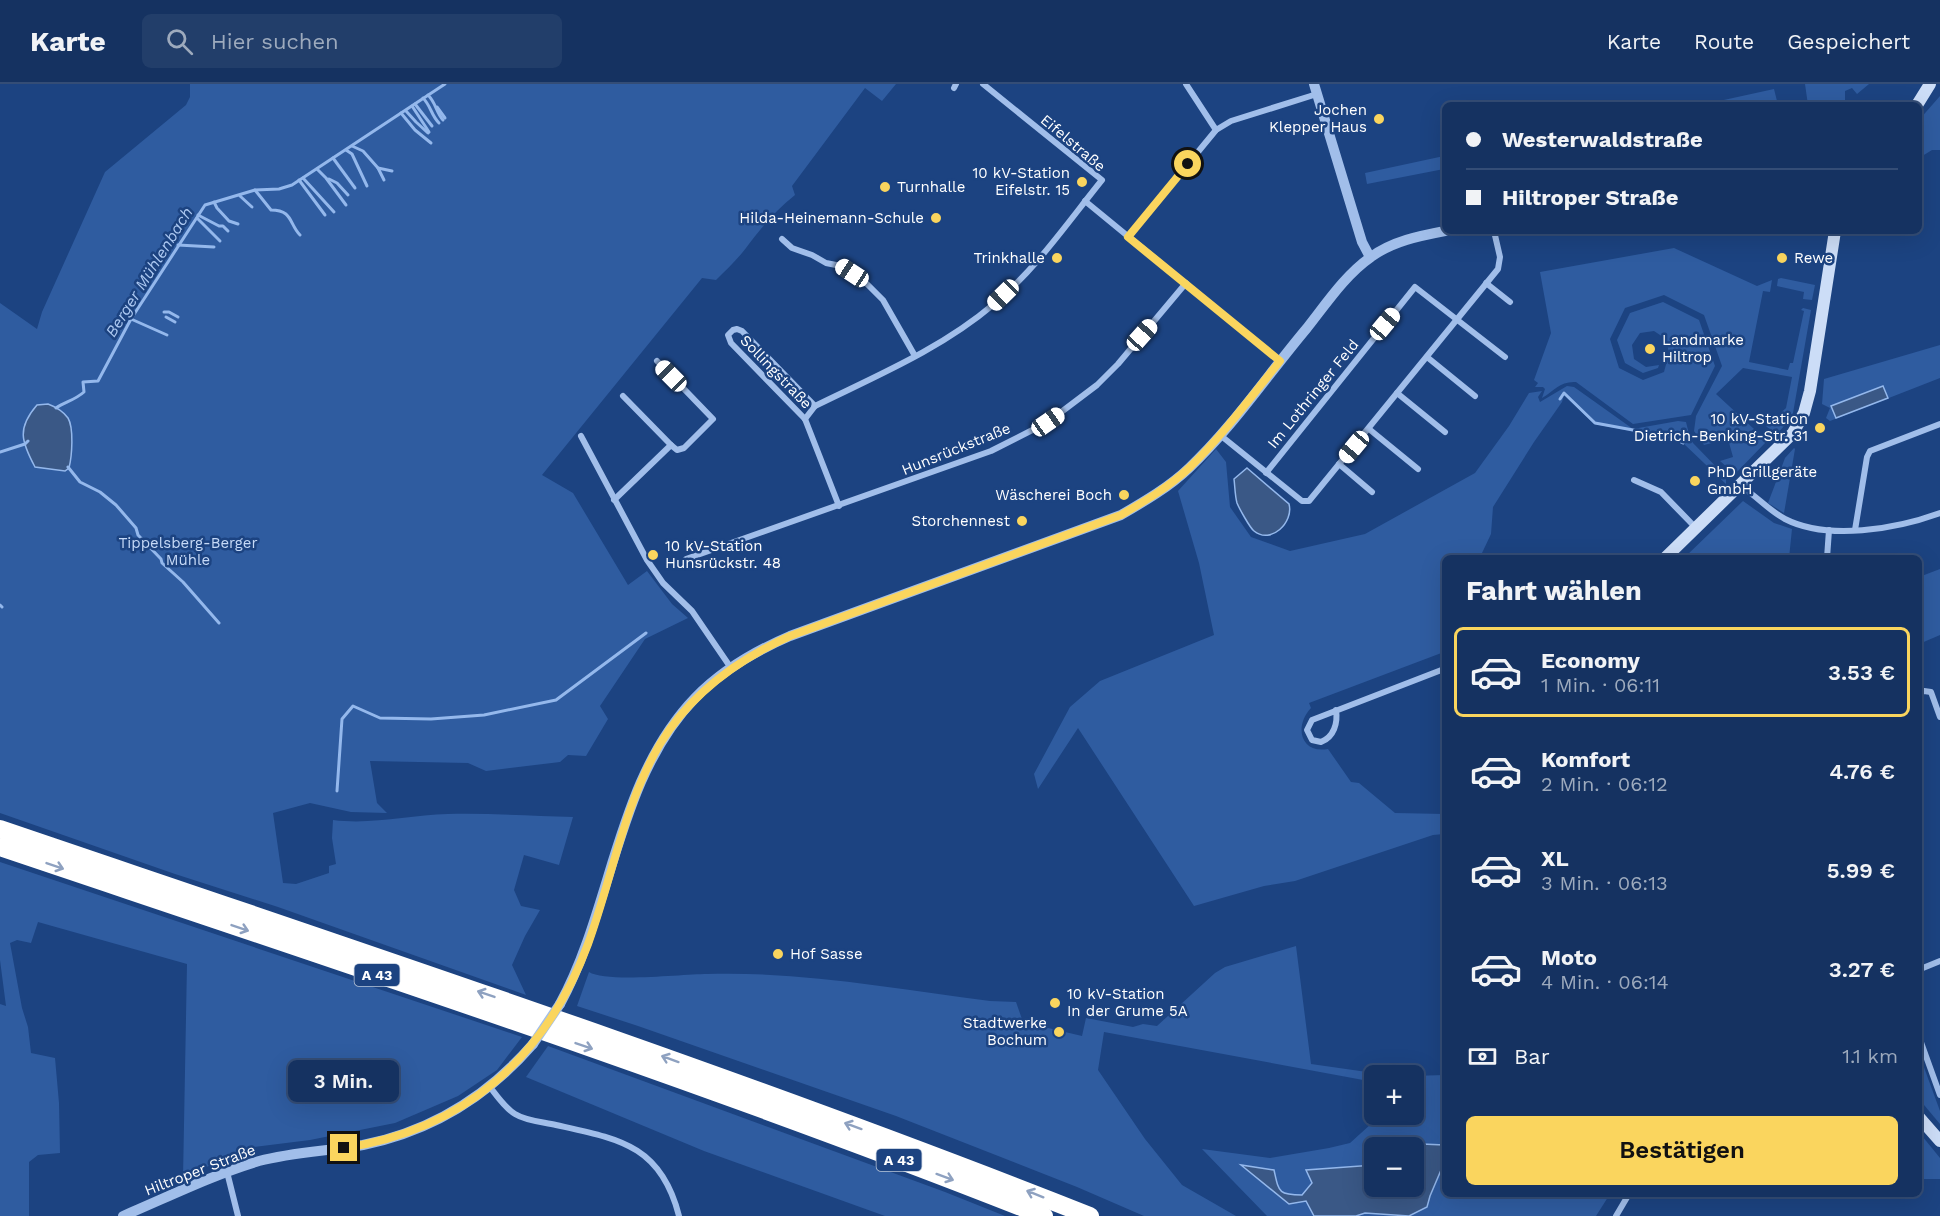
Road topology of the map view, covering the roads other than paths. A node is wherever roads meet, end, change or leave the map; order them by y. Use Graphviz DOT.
graph roads {
  1 [pos="983,84"];
  2 [pos="1186,84"];
  3 [pos="1930,84"];
  4 [pos="1316,89"];
  5 [pos="1919,102"];
  6 [pos="1216,130"];
  7 [pos="1084,201"];
  8 [pos="1442,231"];
  9 [pos="1495,234"];
  10 [pos="1836,234"];
  11 [pos="1128,237"];
  12 [pos="782,239"];
  13 [pos="1370,257"];
  14 [pos="1186,283"];
  15 [pos="1486,283"];
  16 [pos="1510,302"];
  17 [pos="1457,319"];
  18 [pos="915,356"];
  19 [pos="1427,357"];
  20 [pos="1504,357"];
  21 [pos="657,361"];
  22 [pos="1280,361"];
  23 [pos="1397,393"];
  24 [pos="623,396"];
  25 [pos="1475,396"];
  26 [pos="815,406"];
  27 [pos="805,419"];
  28 [pos="1940,424"];
  29 [pos="1369,429"];
  30 [pos="1445,432"];
  31 [pos="1219,435"];
  32 [pos="581,436"];
  33 [pos="671,445"];
  34 [pos="1339,464"];
  35 [pos="1418,469"];
  36 [pos="1266,472"];
  37 [pos="1634,480"];
  38 [pos="1739,485"];
  39 [pos="1372,492"];
  40 [pos="614,500"];
  41 [pos="839,506"];
  42 [pos="1940,513"];
  43 [pos="1697,528"];
  44 [pos="1829,530"];
  45 [pos="1855,530"];
  46 [pos="1668,555"];
  47 [pos="1827,555"];
  48 [pos="686,559"];
  49 [pos="732,668"];
  50 [pos="1442,670"];
  51 [pos="1922,692"];
  52 [pos="1336,711"];
  53 [pos="1940,717"];
  54 [pos="0,829"];
  55 [pos="0,847"];
  56 [pos="1940,961"];
  57 [pos="1922,968"];
  58 [pos="1922,1045"];
  59 [pos="490,1087"];
  60 [pos="1940,1095"];
  61 [pos="1922,1121"];
  62 [pos="1940,1141"];
  63 [pos="227,1172"];
  64 [pos="1627,1197"];
  65 [pos="123,1216"];
  66 [pos="238,1216"];
  67 [pos="679,1216"];
  68 [pos="1044,1216"];
  69 [pos="1090,1216"];
  70 [pos="1616,1216"];
  1 -- 7 [label="street, Eifelstraße"];
  2 -- 6 [label="street"];
  3 -- 5 [label="main road"];
  4 -- 6 [label="street"];
  4 -- 13 [label="street"];
  6 -- 11 [label="street"];
  7 -- 11 [label="street"];
  7 -- 18 [label="street"];
  8 -- 13 [label="street, Hiltroper Straße"];
  9 -- 15 [label="street"];
  10 -- 38 [label="main road"];
  11 -- 14 [label="street"];
  12 -- 18 [label="street"];
  13 -- 22 [label="street, Hiltroper Straße"];
  14 -- 22 [label="street"];
  14 -- 41 [label="street, Hunsrückstraße"];
  15 -- 16 [label="street"];
  15 -- 17 [label="street"];
  17 -- 19 [label="street"];
  17 -- 20 [label="street, Im Lothringer Feld"];
  17 -- 36 [label="street, Im Lothringer Feld"];
  18 -- 26 [label="street"];
  19 -- 23 [label="street"];
  19 -- 25 [label="street"];
  21 -- 33 [label="street"];
  22 -- 31 [label="street, Hiltroper Straße"];
  23 -- 29 [label="street"];
  23 -- 30 [label="street"];
  24 -- 33 [label="street"];
  26 -- 27 [label="street"];
  26 -- 27 [label="street, Sollingstraße"];
  27 -- 41 [label="street, Sollingstraße"];
  28 -- 45 [label="street"];
  29 -- 34 [label="street"];
  29 -- 35 [label="street"];
  31 -- 36 [label="street"];
  31 -- 49 [label="street, Hiltroper Straße"];
  32 -- 40 [label="street"];
  33 -- 40 [label="street"];
  34 -- 36 [label="street"];
  34 -- 39 [label="street"];
  37 -- 43 [label="street"];
  38 -- 43 [label="main road"];
  38 -- 44 [label="street"];
  40 -- 49 [label="street"];
  41 -- 48 [label="street, Hunsrückstraße"];
  42 -- 45 [label="street"];
  43 -- 46 [label="main road"];
  44 -- 45 [label="street"];
  44 -- 47 [label="street"];
  49 -- 59 [label="street, Hiltroper Straße, bridge"];
  50 -- 52 [label="street"];
  51 -- 53 [label="street"];
  52 -- 52 [label="street"];
  69 -- 54 [label="highway, A 43, one-way"];
  55 -- 68 [label="highway, A 43, one-way"];
  56 -- 57 [label="street"];
  58 -- 60 [label="street"];
  59 -- 63 [label="street, Hiltroper Straße"];
  59 -- 67 [label="street"];
  61 -- 62 [label="main road"];
  63 -- 65 [label="street, Hiltroper Straße"];
  63 -- 66 [label="street"];
  64 -- 70 [label="street"];
}
